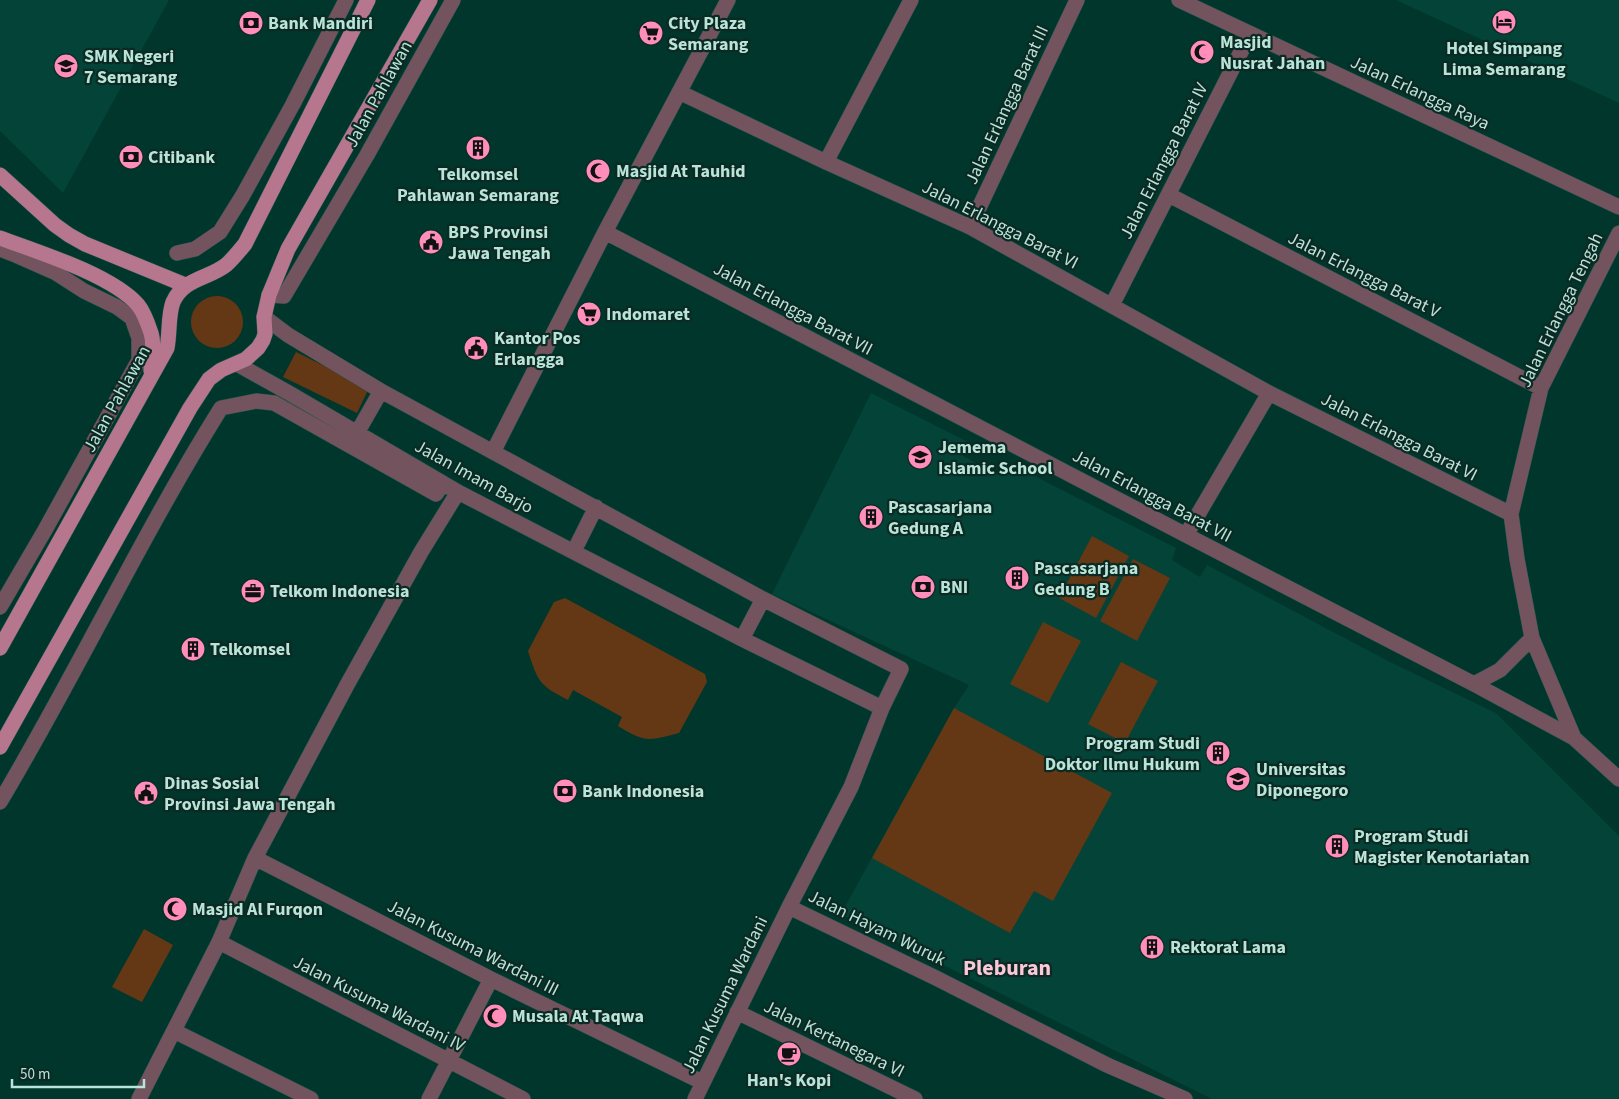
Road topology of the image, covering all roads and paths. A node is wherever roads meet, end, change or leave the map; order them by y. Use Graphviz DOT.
graph roads {
  1 [pos="346,0"];
  2 [pos="368,0"];
  3 [pos="430,0"];
  4 [pos="453,0"];
  5 [pos="728,0"];
  6 [pos="911,0"];
  7 [pos="1077,0"];
  8 [pos="1179,0"];
  9 [pos="1250,34"];
  10 [pos="679,92"];
  11 [pos="826,162"];
  12 [pos="0,174"];
  13 [pos="1169,195"];
  14 [pos="1619,207"];
  15 [pos="970,227"];
  16 [pos="605,232"];
  17 [pos="1619,233"];
  18 [pos="0,238"];
  19 [pos="0,250"];
  20 [pos="177,253"];
  21 [pos="185,285"];
  22 [pos="269,295"];
  23 [pos="1112,305"];
  24 [pos="264,317"];
  25 [pos="237,364"];
  26 [pos="150,378"];
  27 [pos="1541,388"];
  28 [pos="381,390"];
  29 [pos="1269,393"];
  30 [pos="357,433"];
  31 [pos="493,452"];
  32 [pos="443,483"];
  33 [pos="458,492"];
  34 [pos="596,507"];
  35 [pos="1511,514"];
  36 [pos="1186,536"];
  37 [pos="574,551"];
  38 [pos="763,599"];
  39 [pos="0,607"];
  40 [pos="1532,638"];
  41 [pos="742,639"];
  42 [pos="0,648"];
  43 [pos="901,669"];
  44 [pos="1474,684"];
  45 [pos="882,708"];
  46 [pos="1574,738"];
  47 [pos="0,747"];
  48 [pos="1619,779"];
  49 [pos="0,802"];
  50 [pos="255,858"];
  51 [pos="789,907"];
  52 [pos="219,942"];
  53 [pos="491,979"];
  54 [pos="737,1012"];
  55 [pos="174,1031"];
  56 [pos="448,1061"];
  57 [pos="702,1082"];
  58 [pos="139,1099"];
  59 [pos="311,1099"];
  60 [pos="429,1099"];
  61 [pos="523,1099"];
  62 [pos="695,1099"];
  63 [pos="916,1099"];
  64 [pos="1185,1099"];
  1 -- 20 [label="street"];
  2 -- 21 [label="main road"];
  3 -- 22 [label="main road, Jalan Pahlawan"];
  4 -- 22 [label="street, Jalan Pahlawan"];
  5 -- 10 [label="street"];
  6 -- 11 [label="street"];
  7 -- 15 [label="street, Jalan Erlangga Barat III"];
  8 -- 9 [label="street, Jalan Erlangga Raya"];
  9 -- 13 [label="street, Jalan Erlangga Barat IV"];
  9 -- 14 [label="street, Jalan Erlangga Raya"];
  10 -- 11 [label="street, Jalan Erlangga Barat VI"];
  10 -- 16 [label="street"];
  11 -- 15 [label="street, Jalan Erlangga Barat VI"];
  12 -- 21 [label="main road"];
  13 -- 23 [label="street, Jalan Erlangga Barat IV"];
  13 -- 27 [label="street, Jalan Erlangga Barat V"];
  15 -- 23 [label="street, Jalan Erlangga Barat VI"];
  16 -- 31 [label="street"];
  16 -- 36 [label="street, Jalan Erlangga Barat VII"];
  17 -- 27 [label="street, Jalan Erlangga Tengah"];
  18 -- 26 [label="main road"];
  19 -- 39 [label="street, Jalan Pahlawan"];
  21 -- 26 [label="main road, Jalan Pahlawan"];
  22 -- 24 [label="main road, Jalan Pahlawan"];
  23 -- 29 [label="street, Jalan Erlangga Barat VI"];
  24 -- 25 [label="main road, Jalan Pahlawan"];
  24 -- 28 [label="street, Jalan Imam Barjo"];
  25 -- 30 [label="street, Jalan Imam Barjo"];
  25 -- 47 [label="main road, Jalan Pahlawan"];
  26 -- 42 [label="main road, Jalan Pahlawan"];
  27 -- 35 [label="street, Jalan Erlangga Tengah"];
  28 -- 30 [label="street"];
  28 -- 31 [label="street, Jalan Imam Barjo"];
  29 -- 35 [label="street, Jalan Erlangga Barat VI"];
  29 -- 36 [label="street"];
  30 -- 32 [label="street, Jalan Imam Barjo"];
  31 -- 34 [label="street, Jalan Imam Barjo"];
  32 -- 33 [label="street, Jalan Imam Barjo"];
  32 -- 49 [label="street"];
  33 -- 37 [label="street, Jalan Imam Barjo"];
  33 -- 50 [label="street"];
  34 -- 37 [label="street"];
  34 -- 38 [label="street, Jalan Imam Barjo"];
  35 -- 40 [label="street, Jalan Erlangga Tengah"];
  36 -- 44 [label="street, Jalan Erlangga Barat VII"];
  37 -- 41 [label="street, Jalan Imam Barjo"];
  38 -- 41 [label="street"];
  38 -- 43 [label="street, Jalan Imam Barjo"];
  40 -- 44 [label="street"];
  40 -- 46 [label="street, Jalan Erlangga Tengah"];
  41 -- 45 [label="street, Jalan Imam Barjo"];
  43 -- 45 [label="street, Jalan Hayam Wuruk"];
  44 -- 46 [label="street, Jalan Erlangga Barat VII"];
  45 -- 51 [label="street, Jalan Hayam Wuruk"];
  46 -- 48 [label="street, Jalan Erlangga Tengah"];
  50 -- 52 [label="street"];
  50 -- 53 [label="street, Jalan Kusuma Wardani III"];
  51 -- 54 [label="street, Jalan Kusuma Wardani"];
  51 -- 64 [label="street, Jalan Hayam Wuruk"];
  52 -- 55 [label="street"];
  52 -- 56 [label="street, Jalan Kusuma Wardani IV"];
  53 -- 56 [label="street"];
  53 -- 57 [label="street, Jalan Kusuma Wardani III"];
  54 -- 57 [label="street, Jalan Kusuma Wardani"];
  54 -- 63 [label="street, Jalan Kertanegara VI"];
  55 -- 58 [label="street"];
  55 -- 59 [label="street"];
  56 -- 60 [label="street"];
  56 -- 61 [label="street, Jalan Kusuma Wardani IV"];
  57 -- 62 [label="street, Jalan Kusuma Wardani"];
}
